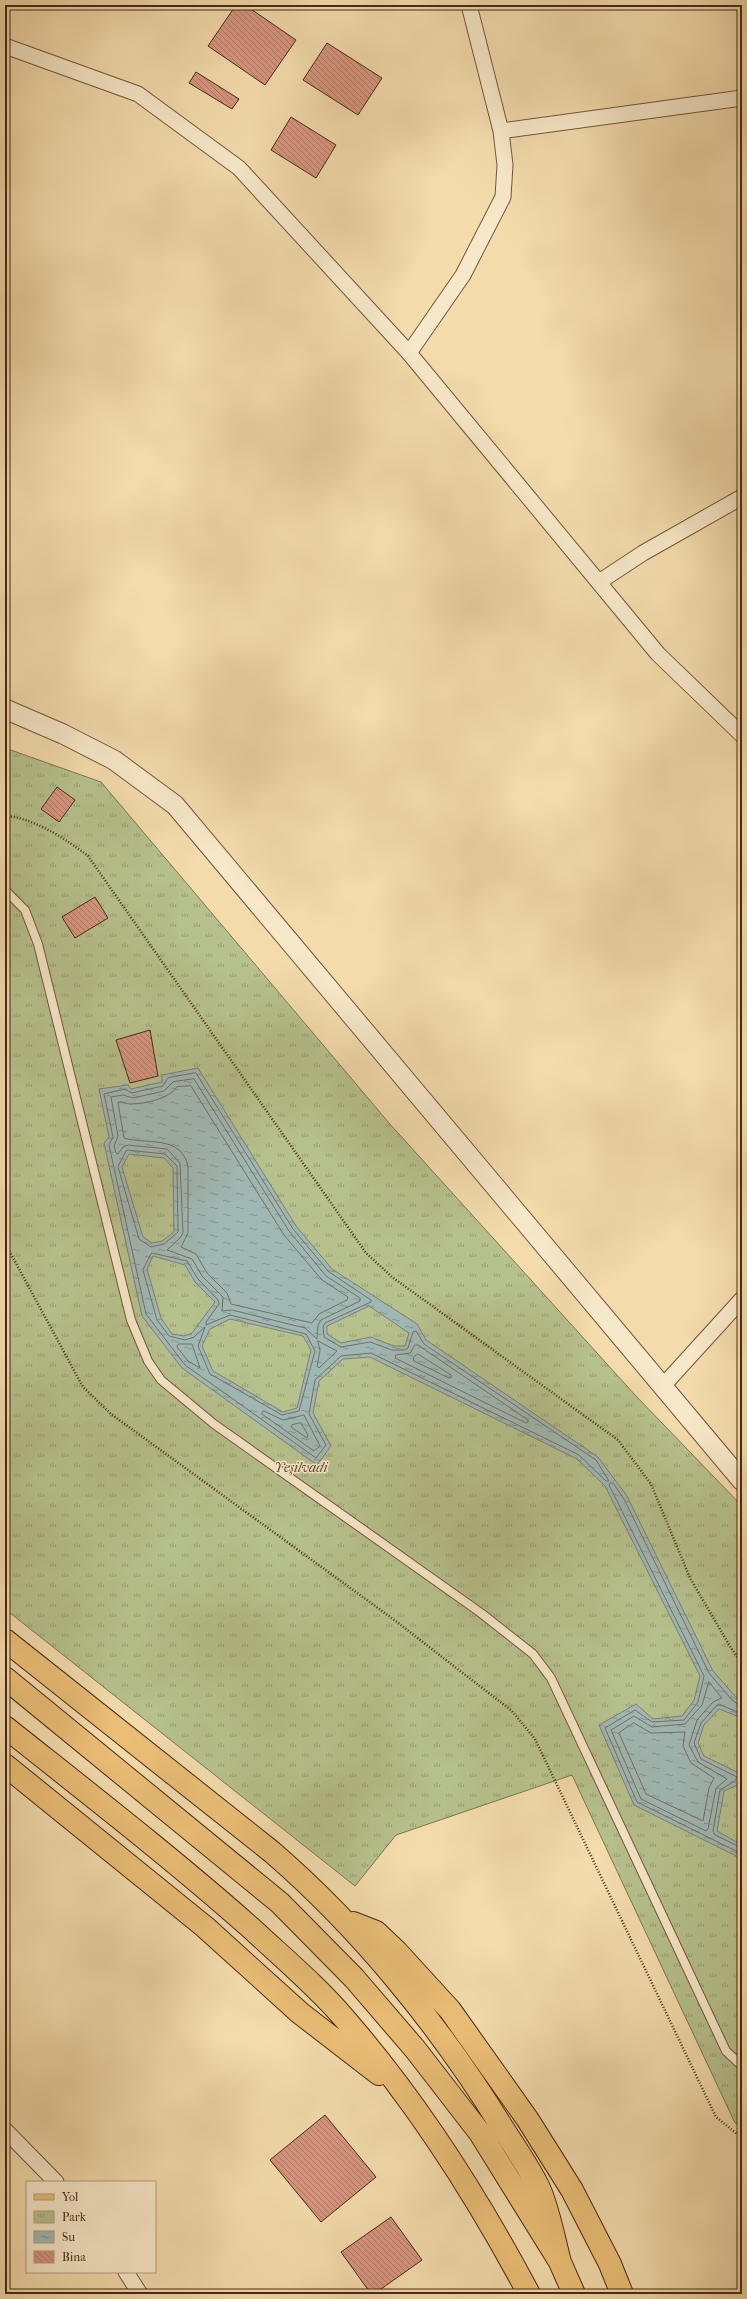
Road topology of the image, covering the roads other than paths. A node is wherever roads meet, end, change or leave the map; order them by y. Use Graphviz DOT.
graph roads {
  1 [pos="469,5"];
  2 [pos="5,46"];
  3 [pos="742,98"];
  4 [pos="501,131"];
  5 [pos="409,353"];
  6 [pos="742,497"];
  7 [pos="599,582"];
  8 [pos="5,709"];
  9 [pos="742,735"];
  10 [pos="5,890"];
  11 [pos="742,1299"];
  12 [pos="662,1387"];
  13 [pos="742,1481"];
  14 [pos="5,1640"];
  15 [pos="5,1678"];
  16 [pos="5,1727"];
  17 [pos="5,1766"];
  18 [pos="345,1919"];
  19 [pos="742,2066"];
  20 [pos="407,2096"];
  21 [pos="5,2130"];
  22 [pos="55,2181"];
  23 [pos="560,2262"];
  24 [pos="127,2273"];
  25 [pos="140,2294"];
  26 [pos="529,2294"];
  27 [pos="574,2294"];
  28 [pos="622,2294"];
  1 -- 4 [label="street"];
  2 -- 5 [label="street"];
  3 -- 4 [label="street"];
  4 -- 5 [label="street"];
  5 -- 7 [label="street"];
  6 -- 7 [label="street"];
  7 -- 9 [label="street"];
  8 -- 12 [label="street"];
  10 -- 19 [label="lane"];
  11 -- 12 [label="street"];
  12 -- 13 [label="street"];
  14 -- 18 [label="main road"];
  15 -- 23 [label="main road"];
  16 -- 20 [label="main road"];
  17 -- 20 [label="main road"];
  18 -- 23 [label="main road"];
  18 -- 28 [label="main road"];
  20 -- 26 [label="main road"];
  21 -- 22 [label="street"];
  23 -- 27 [label="main road"];
  24 -- 25 [label="street"];
}
